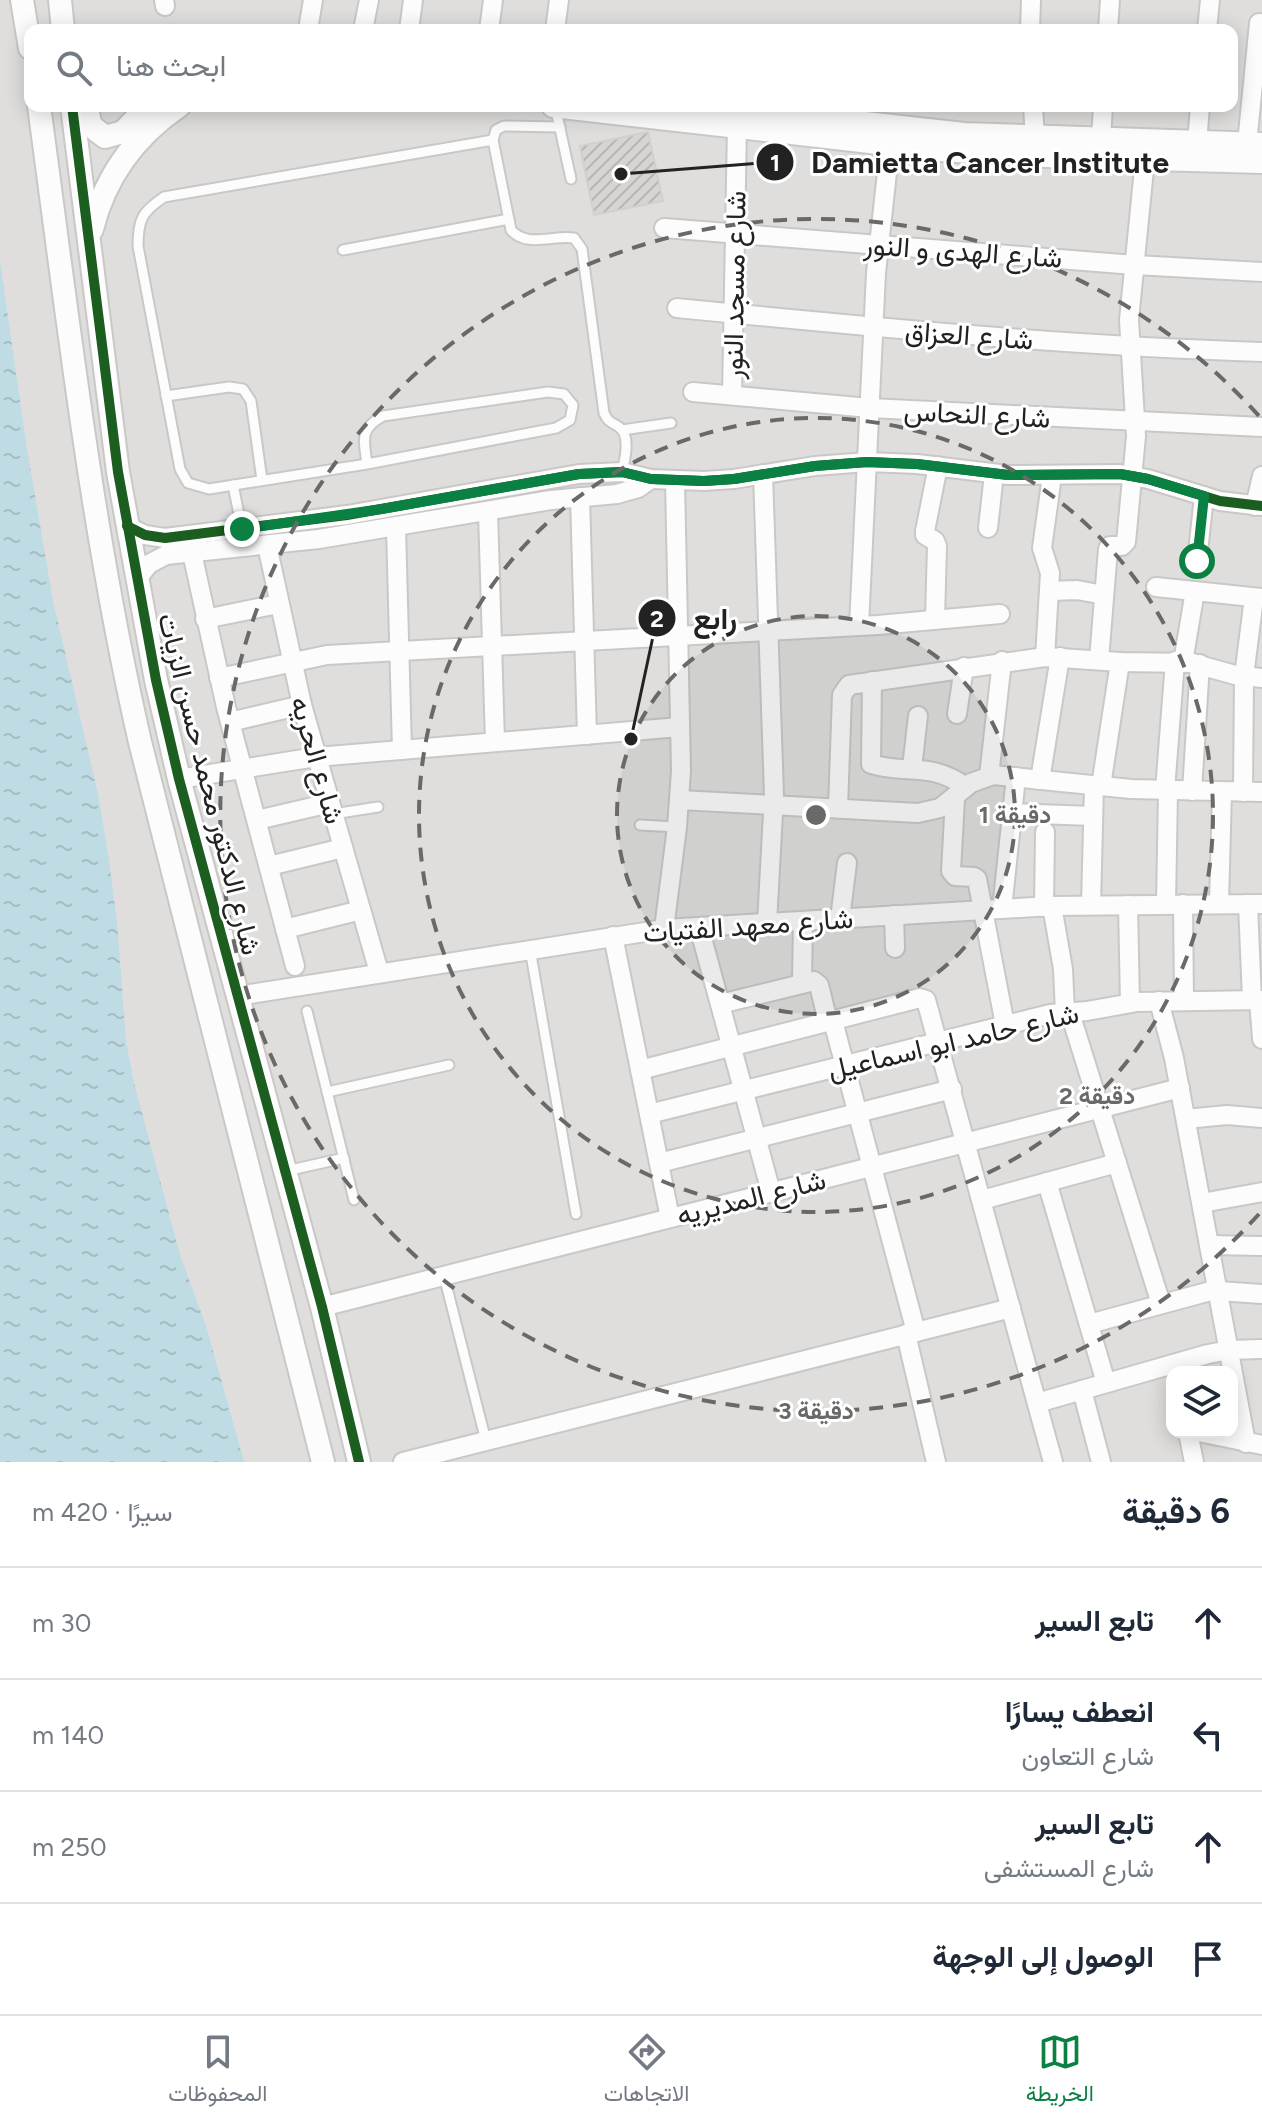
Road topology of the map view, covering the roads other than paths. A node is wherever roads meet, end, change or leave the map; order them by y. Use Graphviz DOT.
graph roads {
  1 [pos="22,0"];
  2 [pos="60,0"];
  3 [pos="313,0"];
  4 [pos="369,0"];
  5 [pos="413,0"];
  6 [pos="493,0"];
  7 [pos="559,0"];
  8 [pos="1031,0"];
  9 [pos="1110,0"];
  10 [pos="1210,0"];
  11 [pos="1259,23"];
  12 [pos="26,24"];
  13 [pos="62,24"];
  14 [pos="309,24"];
  15 [pos="364,24"];
  16 [pos="410,24"];
  17 [pos="490,24"];
  18 [pos="556,24"];
  19 [pos="1030,24"];
  20 [pos="1108,24"];
  21 [pos="1208,24"];
  22 [pos="40,112"];
  23 [pos="73,112"];
  24 [pos="88,112"];
  25 [pos="142,112"];
  26 [pos="171,112"];
  27 [pos="762,112"];
  28 [pos="1033,112"];
  29 [pos="1103,112"];
  30 [pos="1198,112"];
  31 [pos="556,113"];
  32 [pos="737,127"];
  33 [pos="1035,138"];
  34 [pos="1101,139"];
  35 [pos="493,140"];
  36 [pos="1254,144"];
  37 [pos="890,145"];
  38 [pos="1185,149"];
  39 [pos="1145,159"];
  40 [pos="1262,162"];
  41 [pos="571,179"];
  42 [pos="509,219"];
  43 [pos="664,228"];
  44 [pos="735,234"];
  45 [pos="90,242"];
  46 [pos="878,245"];
  47 [pos="343,250"];
  48 [pos="1135,265"];
  49 [pos="1262,272"];
  50 [pos="677,308"];
  51 [pos="734,313"];
  52 [pos="873,328"];
  53 [pos="1130,348"];
  54 [pos="1262,352"];
  55 [pos="693,392"];
  56 [pos="732,395"];
  57 [pos="166,396"];
  58 [pos="870,408"];
  59 [pos="671,423"];
  60 [pos="1136,423"];
  61 [pos="1262,427"];
  62 [pos="622,430"];
  63 [pos="867,462"];
  64 [pos="367,464"];
  65 [pos="938,466"];
  66 [pos="622,472"];
  67 [pos="763,474"];
  68 [pos="994,474"];
  69 [pos="1052,476"];
  70 [pos="1134,476"];
  71 [pos="1262,476"];
  72 [pos="651,479"];
  73 [pos="262,480"];
  74 [pos="675,481"];
  75 [pos="233,485"];
  76 [pos="1204,496"];
  77 [pos="580,497"];
  78 [pos="1258,506"];
  79 [pos="488,512"];
  80 [pos="127,526"];
  81 [pos="396,528"];
  82 [pos="988,528"];
  83 [pos="244,538"];
  84 [pos="267,545"];
  85 [pos="192,553"];
  86 [pos="1197,561"];
  87 [pos="136,580"];
  88 [pos="1156,587"];
  89 [pos="1049,591"];
  90 [pos="1195,591"];
  91 [pos="1104,595"];
  92 [pos="1258,598"];
  93 [pos="278,604"];
  94 [pos="1000,614"];
  95 [pos="205,619"];
  96 [pos="935,620"];
  97 [pos="859,626"];
  98 [pos="768,630"];
  99 [pos="678,635"];
  100 [pos="584,640"];
  101 [pos="492,645"];
  102 [pos="399,650"];
  103 [pos="1052,657"];
  104 [pos="1099,660"];
  105 [pos="291,661"];
  106 [pos="1002,661"];
  107 [pos="1120,662"];
  108 [pos="1186,662"];
  109 [pos="964,667"];
  110 [pos="1253,677"];
  111 [pos="219,678"];
  112 [pos="872,681"];
  113 [pos="302,705"];
  114 [pos="957,714"];
  115 [pos="918,716"];
  116 [pos="230,722"];
  117 [pos="680,727"];
  118 [pos="587,735"];
  119 [pos="495,742"];
  120 [pos="402,750"];
  121 [pos="316,757"];
  122 [pos="243,768"];
  123 [pos="912,768"];
  124 [pos="989,776"];
  125 [pos="1016,777"];
  126 [pos="179,779"];
  127 [pos="1040,780"];
  128 [pos="1098,786"];
  129 [pos="1166,790"];
  130 [pos="1192,791"];
  131 [pos="1222,792"];
  132 [pos="1253,792"];
  133 [pos="961,793"];
  134 [pos="680,800"];
  135 [pos="774,804"];
  136 [pos="378,807"];
  137 [pos="332,808"];
  138 [pos="838,808"];
  139 [pos="1012,813"];
  140 [pos="1093,816"];
  141 [pos="257,820"];
  142 [pos="640,825"];
  143 [pos="677,827"];
  144 [pos="1045,832"];
  145 [pos="343,848"];
  146 [pos="847,863"];
  147 [pos="269,866"];
  148 [pos="1174,904"];
  149 [pos="1219,904"];
  150 [pos="1255,904"];
  151 [pos="1091,905"];
  152 [pos="1128,905"];
  153 [pos="1048,907"];
  154 [pos="361,910"];
  155 [pos="992,910"];
  156 [pos="894,915"];
  157 [pos="840,919"];
  158 [pos="803,921"];
  159 [pos="767,923"];
  160 [pos="699,927"];
  161 [pos="285,929"];
  162 [pos="664,929"];
  163 [pos="613,936"];
  164 [pos="895,948"];
  165 [pos="530,949"];
  166 [pos="295,966"];
  167 [pos="379,972"];
  168 [pos="802,983"];
  169 [pos="238,996"];
  170 [pos="1184,1000"];
  171 [pos="1258,1000"];
  172 [pos="1159,1001"];
  173 [pos="1130,1003"];
  174 [pos="720,1004"];
  175 [pos="307,1011"];
  176 [pos="1067,1013"];
  177 [pos="831,1021"];
  178 [pos="1005,1025"];
  179 [pos="1262,1039"];
  180 [pos="939,1041"];
  181 [pos="732,1048"];
  182 [pos="449,1065"];
  183 [pos="845,1065"];
  184 [pos="640,1070"];
  185 [pos="1180,1088"];
  186 [pos="952,1089"];
  187 [pos="743,1090"];
  188 [pos="327,1092"];
  189 [pos="1099,1108"];
  190 [pos="858,1113"];
  191 [pos="649,1114"];
  192 [pos="1262,1118"];
  193 [pos="1186,1119"];
  194 [pos="756,1139"];
  195 [pos="966,1142"];
  196 [pos="344,1158"];
  197 [pos="659,1163"];
  198 [pos="1117,1163"];
  199 [pos="872,1166"];
  200 [pos="286,1171"];
  201 [pos="1047,1182"];
  202 [pos="771,1192"];
  203 [pos="1262,1192"];
  204 [pos="354,1200"];
  205 [pos="982,1200"];
  206 [pos="1202,1203"];
  207 [pos="576,1214"];
  208 [pos="670,1218"];
  209 [pos="1209,1245"];
  210 [pos="1262,1246"];
  211 [pos="444,1276"];
  212 [pos="1218,1290"];
  213 [pos="1262,1294"];
  214 [pos="1161,1304"];
  215 [pos="322,1307"];
  216 [pos="1011,1308"];
  217 [pos="1089,1324"];
  218 [pos="911,1333"];
  219 [pos="1262,1349"];
  220 [pos="1229,1350"];
  221 [pos="1177,1366"];
  222 [pos="1166,1369"];
  223 [pos="1106,1383"];
  224 [pos="1082,1390"];
  225 [pos="1037,1403"];
  226 [pos="1189,1438"];
  227 [pos="1226,1438"];
  228 [pos="486,1441"];
  229 [pos="1254,1444"];
  230 [pos="323,1462"];
  231 [pos="359,1462"];
  232 [pos="403,1462"];
  233 [pos="936,1462"];
  234 [pos="1053,1462"];
  235 [pos="1101,1462"];
  236 [pos="1194,1462"];
  1 -- 12 [label="street"];
  2 -- 13 [label="street"];
  3 -- 14 [label="street"];
  4 -- 15 [label="street"];
  5 -- 16 [label="street"];
  6 -- 17 [label="street"];
  7 -- 18 [label="street"];
  8 -- 19 [label="street"];
  9 -- 20 [label="street"];
  10 -- 21 [label="street"];
  11 -- 36 [label="street"];
  22 -- 230 [label="street, شارع الدكتور محمد حسن الزيات"];
  23 -- 45 [label="street, شارع الدكتور محمد حسن الزيات"];
  24 -- 25 [label="street"];
  26 -- 45 [label="street"];
  27 -- 33 [label="street"];
  28 -- 33 [label="street"];
  29 -- 34 [label="street"];
  30 -- 38 [label="street"];
  31 -- 32 [label="street"];
  31 -- 35 [label="lane"];
  31 -- 41 [label="lane"];
  32 -- 37 [label="street"];
  32 -- 44 [label="street, شارع مسجد النور"];
  33 -- 34 [label="street"];
  34 -- 38 [label="street"];
  35 -- 42 [label="lane"];
  35 -- 57 [label="lane"];
  36 -- 38 [label="street"];
  37 -- 39 [label="street"];
  37 -- 46 [label="street"];
  38 -- 39 [label="street"];
  38 -- 40 [label="street"];
  39 -- 48 [label="street"];
  42 -- 47 [label="lane"];
  42 -- 62 [label="lane"];
  43 -- 44 [label="street, شارع الهدى و النور"];
  44 -- 46 [label="street, شارع الهدى و النور"];
  44 -- 51 [label="street, شارع مسجد النور"];
  45 -- 80 [label="street, شارع الدكتور محمد حسن الزيات"];
  46 -- 48 [label="street, شارع الهدى و النور"];
  46 -- 52 [label="street"];
  48 -- 49 [label="street, شارع الهدى و النور"];
  48 -- 53 [label="street"];
  50 -- 51 [label="street, شارع العزاق"];
  51 -- 52 [label="street, شارع العزاق"];
  51 -- 56 [label="street, شارع مسجد النور"];
  52 -- 53 [label="street, شارع العزاق"];
  52 -- 58 [label="street"];
  53 -- 54 [label="street, شارع العزاق"];
  53 -- 60 [label="street"];
  55 -- 56 [label="street, شارع النحاس"];
  56 -- 58 [label="street, شارع النحاس"];
  57 -- 73 [label="lane"];
  57 -- 75 [label="lane"];
  58 -- 60 [label="street, شارع النحاس"];
  58 -- 63 [label="street"];
  59 -- 62 [label="lane"];
  60 -- 61 [label="street, شارع النحاس"];
  60 -- 70 [label="street"];
  62 -- 66 [label="lane"];
  63 -- 65 [label="street"];
  63 -- 67 [label="street"];
  63 -- 97 [label="street"];
  64 -- 64 [label="lane"];
  64 -- 73 [label="lane"];
  65 -- 68 [label="street"];
  65 -- 96 [label="street"];
  66 -- 72 [label="street"];
  66 -- 83 [label="street"];
  67 -- 74 [label="street"];
  67 -- 98 [label="street"];
  68 -- 69 [label="street"];
  68 -- 82 [label="street"];
  69 -- 70 [label="street"];
  69 -- 89 [label="street"];
  70 -- 76 [label="street"];
  70 -- 91 [label="street"];
  71 -- 78 [label="street"];
  72 -- 74 [label="street"];
  72 -- 77 [label="street"];
  73 -- 75 [label="lane"];
  74 -- 99 [label="street"];
  75 -- 83 [label="lane"];
  76 -- 78 [label="street"];
  76 -- 86 [label="street"];
  77 -- 79 [label="street"];
  77 -- 100 [label="street"];
  79 -- 81 [label="street"];
  79 -- 101 [label="street"];
  80 -- 83 [label="street"];
  80 -- 87 [label="street, شارع الدكتور محمد حسن الزيات"];
  81 -- 84 [label="street"];
  81 -- 102 [label="street"];
  83 -- 84 [label="street"];
  83 -- 85 [label="street"];
  84 -- 93 [label="street, شارع الحريه"];
  85 -- 87 [label="street"];
  85 -- 95 [label="street"];
  87 -- 126 [label="street, شارع الدكتور محمد حسن الزيات"];
  88 -- 90 [label="street"];
  89 -- 91 [label="street"];
  89 -- 103 [label="street"];
  90 -- 92 [label="street"];
  90 -- 108 [label="street"];
  91 -- 104 [label="street"];
  92 -- 110 [label="street"];
  93 -- 95 [label="street"];
  93 -- 105 [label="street, شارع الحريه"];
  94 -- 96 [label="street"];
  95 -- 111 [label="street"];
  96 -- 97 [label="street"];
  97 -- 98 [label="street"];
  98 -- 99 [label="street"];
  98 -- 135 [label="street"];
  99 -- 100 [label="street"];
  99 -- 117 [label="street"];
  100 -- 101 [label="street"];
  100 -- 118 [label="street"];
  101 -- 102 [label="street"];
  101 -- 119 [label="street"];
  102 -- 105 [label="street"];
  102 -- 120 [label="street"];
  103 -- 104 [label="street"];
  103 -- 106 [label="street"];
  103 -- 127 [label="street"];
  104 -- 107 [label="street"];
  105 -- 111 [label="street"];
  105 -- 113 [label="street, شارع الحريه"];
  106 -- 109 [label="street"];
  106 -- 124 [label="street"];
  107 -- 108 [label="street"];
  107 -- 128 [label="street"];
  108 -- 110 [label="street"];
  108 -- 129 [label="street"];
  108 -- 130 [label="street"];
  109 -- 112 [label="street"];
  109 -- 114 [label="street"];
  110 -- 132 [label="street"];
  111 -- 116 [label="street"];
  112 -- 123 [label="street"];
  112 -- 138 [label="street"];
  113 -- 116 [label="street"];
  113 -- 121 [label="street, شارع الحريه"];
  115 -- 123 [label="street"];
  116 -- 122 [label="street"];
  117 -- 118 [label="street"];
  117 -- 134 [label="street"];
  118 -- 119 [label="street"];
  119 -- 120 [label="street"];
  120 -- 121 [label="street"];
  121 -- 122 [label="street"];
  121 -- 137 [label="street, شارع الحريه"];
  122 -- 126 [label="street"];
  122 -- 141 [label="street"];
  123 -- 133 [label="street"];
  124 -- 125 [label="street"];
  124 -- 133 [label="street"];
  125 -- 127 [label="street"];
  125 -- 139 [label="street"];
  126 -- 169 [label="street, شارع الدكتور محمد حسن الزيات"];
  127 -- 128 [label="street"];
  128 -- 129 [label="street"];
  128 -- 140 [label="street"];
  129 -- 130 [label="street"];
  129 -- 148 [label="street"];
  130 -- 131 [label="street"];
  131 -- 132 [label="street"];
  131 -- 149 [label="street"];
  133 -- 138 [label="street"];
  133 -- 155 [label="street"];
  134 -- 135 [label="street"];
  134 -- 143 [label="street"];
  135 -- 138 [label="street"];
  135 -- 159 [label="street"];
  136 -- 137 [label="lane"];
  137 -- 141 [label="street"];
  137 -- 145 [label="street, شارع الحريه"];
  139 -- 140 [label="street"];
  139 -- 155 [label="street"];
  140 -- 151 [label="street"];
  141 -- 147 [label="street"];
  142 -- 143 [label="lane"];
  143 -- 162 [label="street"];
  144 -- 153 [label="street"];
  145 -- 147 [label="street"];
  145 -- 154 [label="street, شارع الحريه"];
  146 -- 157 [label="street"];
  147 -- 161 [label="street"];
  148 -- 149 [label="street, شارع معهد الفتيات"];
  148 -- 152 [label="street, شارع معهد الفتيات"];
  148 -- 170 [label="street"];
  149 -- 150 [label="street, شارع معهد الفتيات"];
  150 -- 171 [label="street"];
  151 -- 152 [label="street, شارع معهد الفتيات"];
  151 -- 153 [label="street, شارع معهد الفتيات"];
  152 -- 173 [label="street"];
  153 -- 155 [label="street, شارع معهد الفتيات"];
  153 -- 176 [label="street"];
  154 -- 161 [label="street"];
  154 -- 167 [label="street, شارع الحريه"];
  155 -- 156 [label="street, شارع معهد الفتيات"];
  155 -- 178 [label="street"];
  156 -- 157 [label="street, شارع معهد الفتيات"];
  156 -- 164 [label="street"];
  157 -- 158 [label="street, شارع معهد الفتيات"];
  158 -- 159 [label="street, شارع معهد الفتيات"];
  158 -- 168 [label="street"];
  159 -- 160 [label="street, شارع معهد الفتيات"];
  160 -- 162 [label="street, شارع معهد الفتيات"];
  160 -- 174 [label="street"];
  161 -- 166 [label="street"];
  162 -- 163 [label="street, شارع معهد الفتيات"];
  163 -- 165 [label="street, شارع معهد الفتيات"];
  163 -- 184 [label="street"];
  165 -- 167 [label="street, شارع معهد الفتيات"];
  165 -- 207 [label="lane"];
  167 -- 169 [label="street, شارع معهد الفتيات"];
  168 -- 174 [label="street"];
  168 -- 177 [label="street"];
  169 -- 200 [label="street, شارع الدكتور محمد حسن الزيات"];
  170 -- 171 [label="street, شارع حامد ابو اسماعيل"];
  170 -- 172 [label="street, شارع حامد ابو اسماعيل"];
  171 -- 179 [label="street"];
  172 -- 173 [label="street, شارع حامد ابو اسماعيل"];
  172 -- 185 [label="street"];
  173 -- 176 [label="street, شارع حامد ابو اسماعيل"];
  174 -- 181 [label="street"];
  175 -- 188 [label="lane"];
  176 -- 178 [label="street, شارع حامد ابو اسماعيل"];
  176 -- 189 [label="street"];
  177 -- 180 [label="street"];
  177 -- 181 [label="street"];
  177 -- 183 [label="street"];
  178 -- 180 [label="street, شارع حامد ابو اسماعيل"];
  180 -- 183 [label="street, شارع حامد ابو اسماعيل"];
  180 -- 186 [label="street"];
  181 -- 184 [label="street"];
  181 -- 187 [label="street"];
  182 -- 188 [label="lane"];
  183 -- 187 [label="street, شارع حامد ابو اسماعيل"];
  183 -- 190 [label="street"];
  184 -- 191 [label="street"];
  185 -- 189 [label="street, شارع المديريه"];
  185 -- 193 [label="street"];
  186 -- 190 [label="street"];
  186 -- 195 [label="street"];
  187 -- 191 [label="street, شارع حامد ابو اسماعيل"];
  187 -- 194 [label="street"];
  188 -- 196 [label="lane"];
  189 -- 195 [label="street, شارع المديريه"];
  189 -- 198 [label="street"];
  190 -- 194 [label="street"];
  190 -- 199 [label="street"];
  191 -- 197 [label="street"];
  192 -- 193 [label="street"];
  193 -- 206 [label="street"];
  194 -- 197 [label="street"];
  194 -- 202 [label="street"];
  195 -- 199 [label="street, شارع المديريه"];
  195 -- 205 [label="street"];
  196 -- 200 [label="lane"];
  196 -- 204 [label="lane"];
  197 -- 208 [label="street"];
  198 -- 201 [label="street"];
  198 -- 214 [label="street"];
  199 -- 202 [label="street, شارع المديريه"];
  199 -- 218 [label="street"];
  200 -- 215 [label="street, شارع الدكتور محمد حسن الزيات"];
  201 -- 205 [label="street"];
  201 -- 217 [label="street"];
  202 -- 208 [label="street, شارع المديريه"];
  203 -- 206 [label="street"];
  205 -- 216 [label="street"];
  206 -- 209 [label="street"];
  208 -- 211 [label="street, شارع المديريه"];
  209 -- 210 [label="street"];
  209 -- 212 [label="street"];
  211 -- 215 [label="street, شارع المديريه"];
  211 -- 228 [label="lane"];
  212 -- 213 [label="street"];
  212 -- 214 [label="street"];
  212 -- 220 [label="street"];
  214 -- 217 [label="street"];
  215 -- 231 [label="street, شارع الدكتور محمد حسن الزيات"];
  216 -- 218 [label="street"];
  216 -- 225 [label="street"];
  217 -- 223 [label="street"];
  218 -- 228 [label="street"];
  218 -- 233 [label="street"];
  219 -- 220 [label="street"];
  220 -- 221 [label="street"];
  220 -- 229 [label="street"];
  222 -- 223 [label="street"];
  223 -- 224 [label="street"];
  224 -- 225 [label="street"];
  224 -- 235 [label="street"];
  225 -- 234 [label="street"];
  226 -- 236 [label="street"];
  227 -- 229 [label="street"];
  228 -- 232 [label="street"];
}
